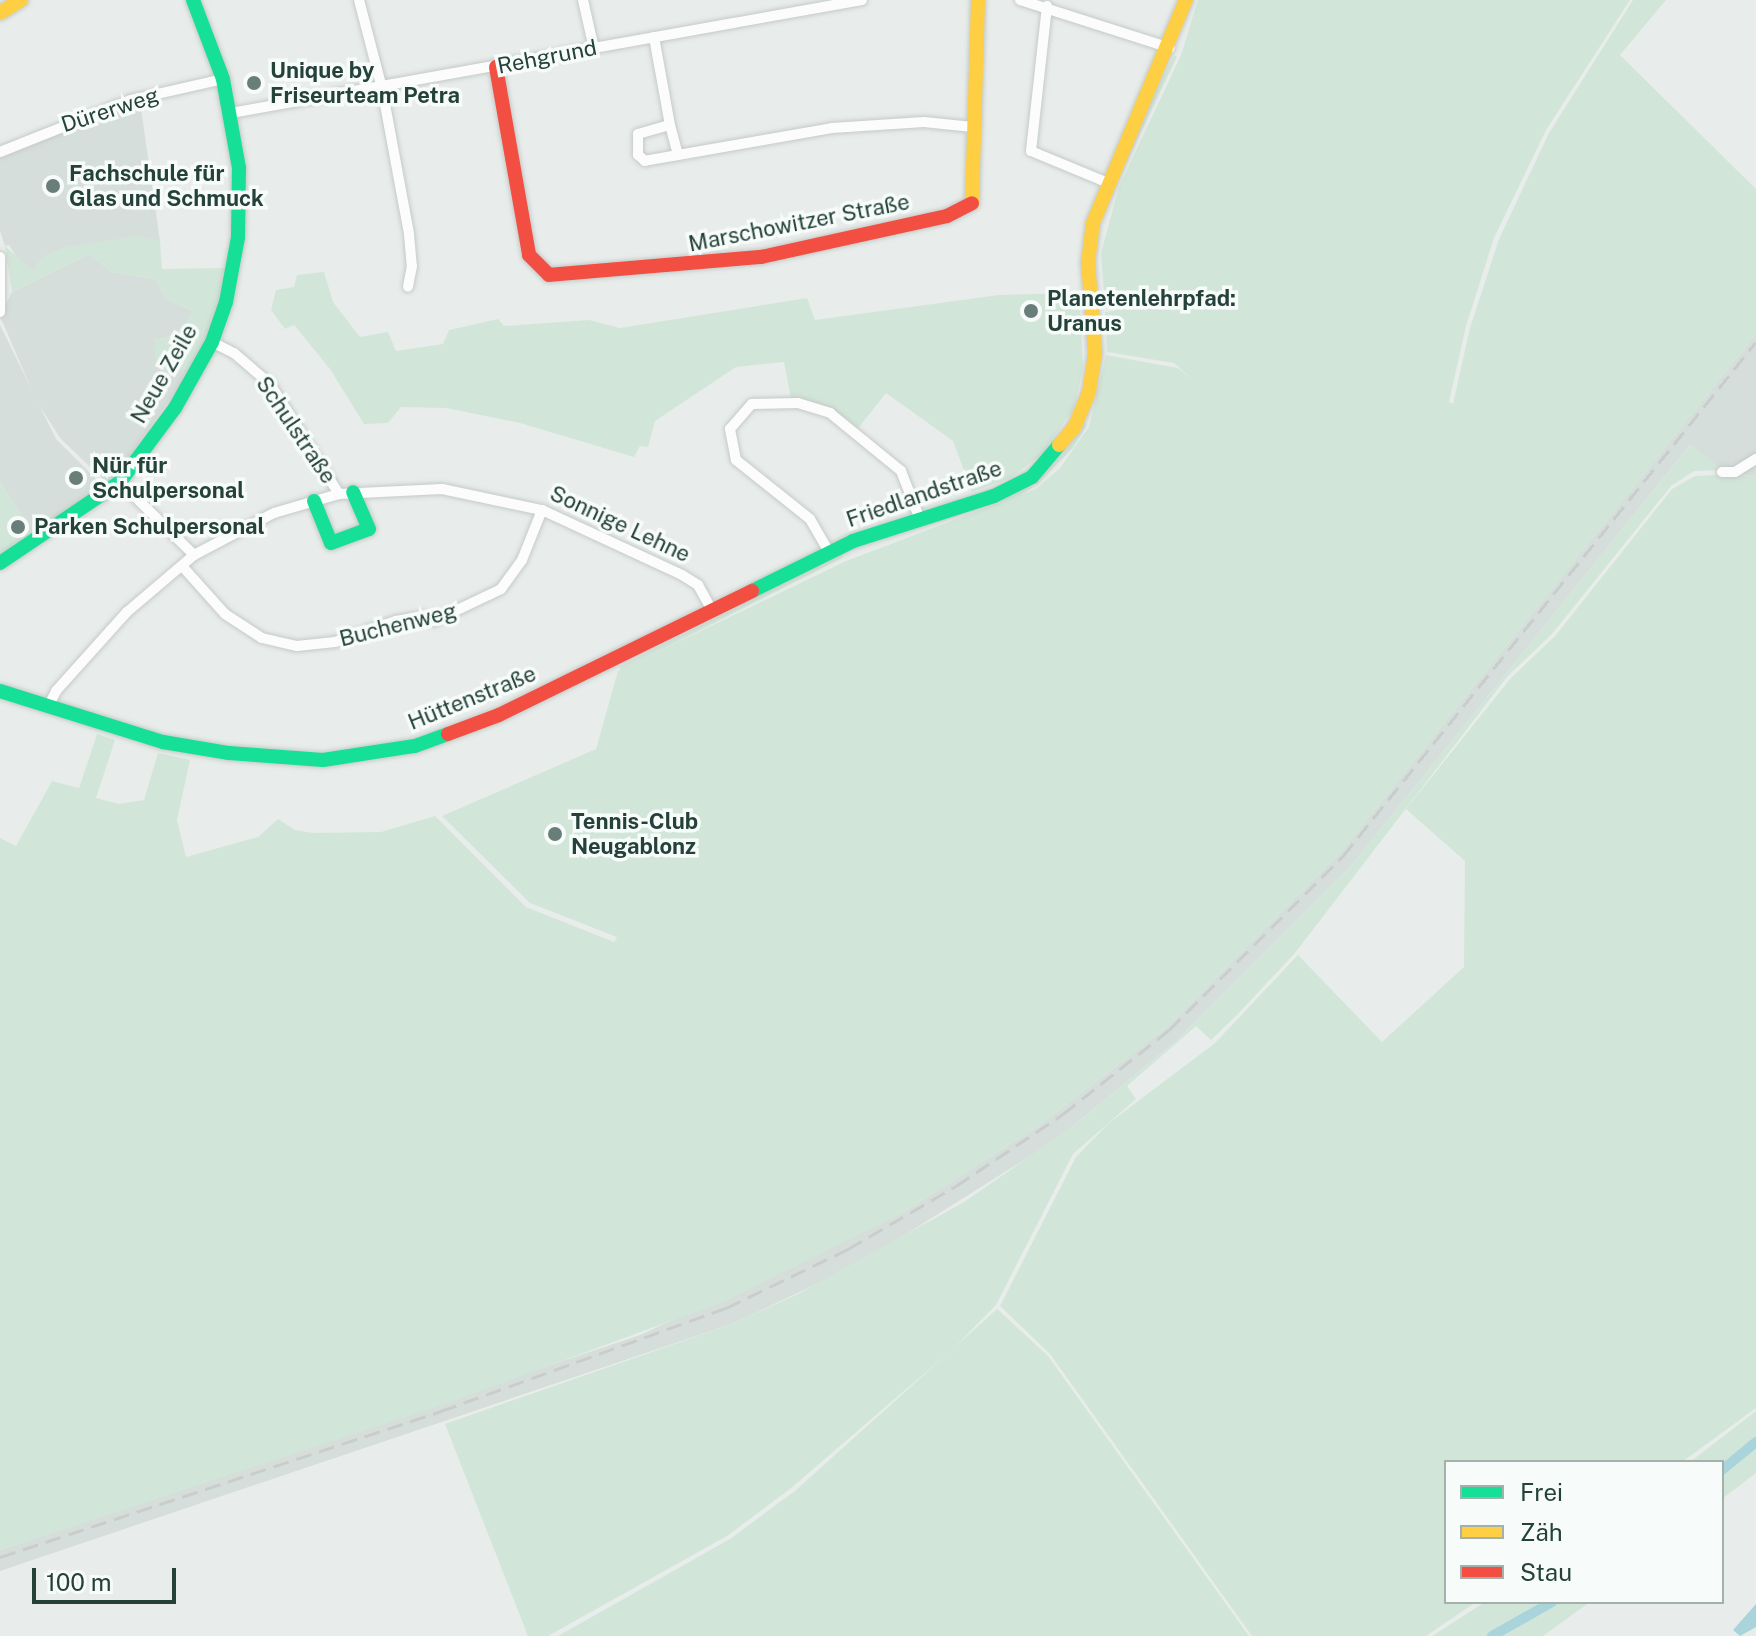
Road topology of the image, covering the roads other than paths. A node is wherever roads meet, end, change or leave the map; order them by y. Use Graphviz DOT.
graph roads {
  1 [pos="21,0"];
  2 [pos="193,0"];
  3 [pos="359,0"];
  4 [pos="583,0"];
  5 [pos="862,0"];
  6 [pos="978,0"];
  7 [pos="1020,0"];
  8 [pos="1186,0"];
  9 [pos="1047,6"];
  10 [pos="0,13"];
  11 [pos="654,37"];
  12 [pos="1170,48"];
  13 [pos="594,49"];
  14 [pos="496,67"];
  15 [pos="223,79"];
  16 [pos="382,88"];
  17 [pos="231,113"];
  18 [pos="670,125"];
  19 [pos="973,127"];
  20 [pos="0,152"];
  21 [pos="678,155"];
  22 [pos="1106,182"];
  23 [pos="0,257"];
  24 [pos="408,287"];
  25 [pos="0,312"];
  26 [pos="212,342"];
  27 [pos="1756,459"];
  28 [pos="1722,472"];
  29 [pos="120,482"];
  30 [pos="346,493"];
  31 [pos="314,501"];
  32 [pos="542,510"];
  33 [pos="919,517"];
  34 [pos="829,552"];
  35 [pos="194,555"];
  36 [pos="0,563"];
  37 [pos="182,566"];
  38 [pos="712,610"];
  39 [pos="0,691"];
  40 [pos="49,705"];
  1 -- 10 [label="street"];
  2 -- 15 [label="street, Neue Zeile"];
  3 -- 16 [label="street"];
  4 -- 13 [label="street"];
  5 -- 11 [label="street, Rehgrund"];
  6 -- 19 [label="street, Marschowitzer Straße"];
  7 -- 9 [label="street"];
  8 -- 12 [label="street, Friedlandstraße"];
  9 -- 12 [label="street"];
  9 -- 22 [label="street"];
  11 -- 13 [label="street, Rehgrund"];
  11 -- 18 [label="street"];
  12 -- 22 [label="street, Friedlandstraße"];
  13 -- 14 [label="street, Rehgrund"];
  14 -- 16 [label="street, Rehgrund"];
  14 -- 19 [label="street, Marschowitzer Straße"];
  15 -- 17 [label="street, Neue Zeile"];
  15 -- 20 [label="street, Dürerweg"];
  16 -- 17 [label="street, Rehgrund"];
  16 -- 24 [label="street"];
  17 -- 26 [label="street, Neue Zeile"];
  18 -- 21 [label="street"];
  18 -- 21 [label="street"];
  19 -- 21 [label="street"];
  22 -- 33 [label="street, Friedlandstraße"];
  23 -- 25 [label="street"];
  26 -- 29 [label="street, Neue Zeile"];
  26 -- 30 [label="street, Schulstraße"];
  27 -- 28 [label="street"];
  29 -- 35 [label="street"];
  29 -- 36 [label="street, Neue Zeile"];
  30 -- 31 [label="street, Sonnige Lehne"];
  30 -- 31 [label="street"];
  30 -- 32 [label="street, Sonnige Lehne"];
  31 -- 35 [label="street, Sonnige Lehne"];
  32 -- 37 [label="street, Buchenweg"];
  32 -- 38 [label="street, Sonnige Lehne"];
  33 -- 34 [label="street, Friedlandstraße"];
  33 -- 34 [label="street"];
  34 -- 38 [label="street, Friedlandstraße"];
  35 -- 37 [label="street, Sonnige Lehne"];
  37 -- 40 [label="street, Sonnige Lehne"];
  38 -- 40 [label="street, Hüttenstraße"];
  39 -- 40 [label="street, Hüttenstraße"];
}
